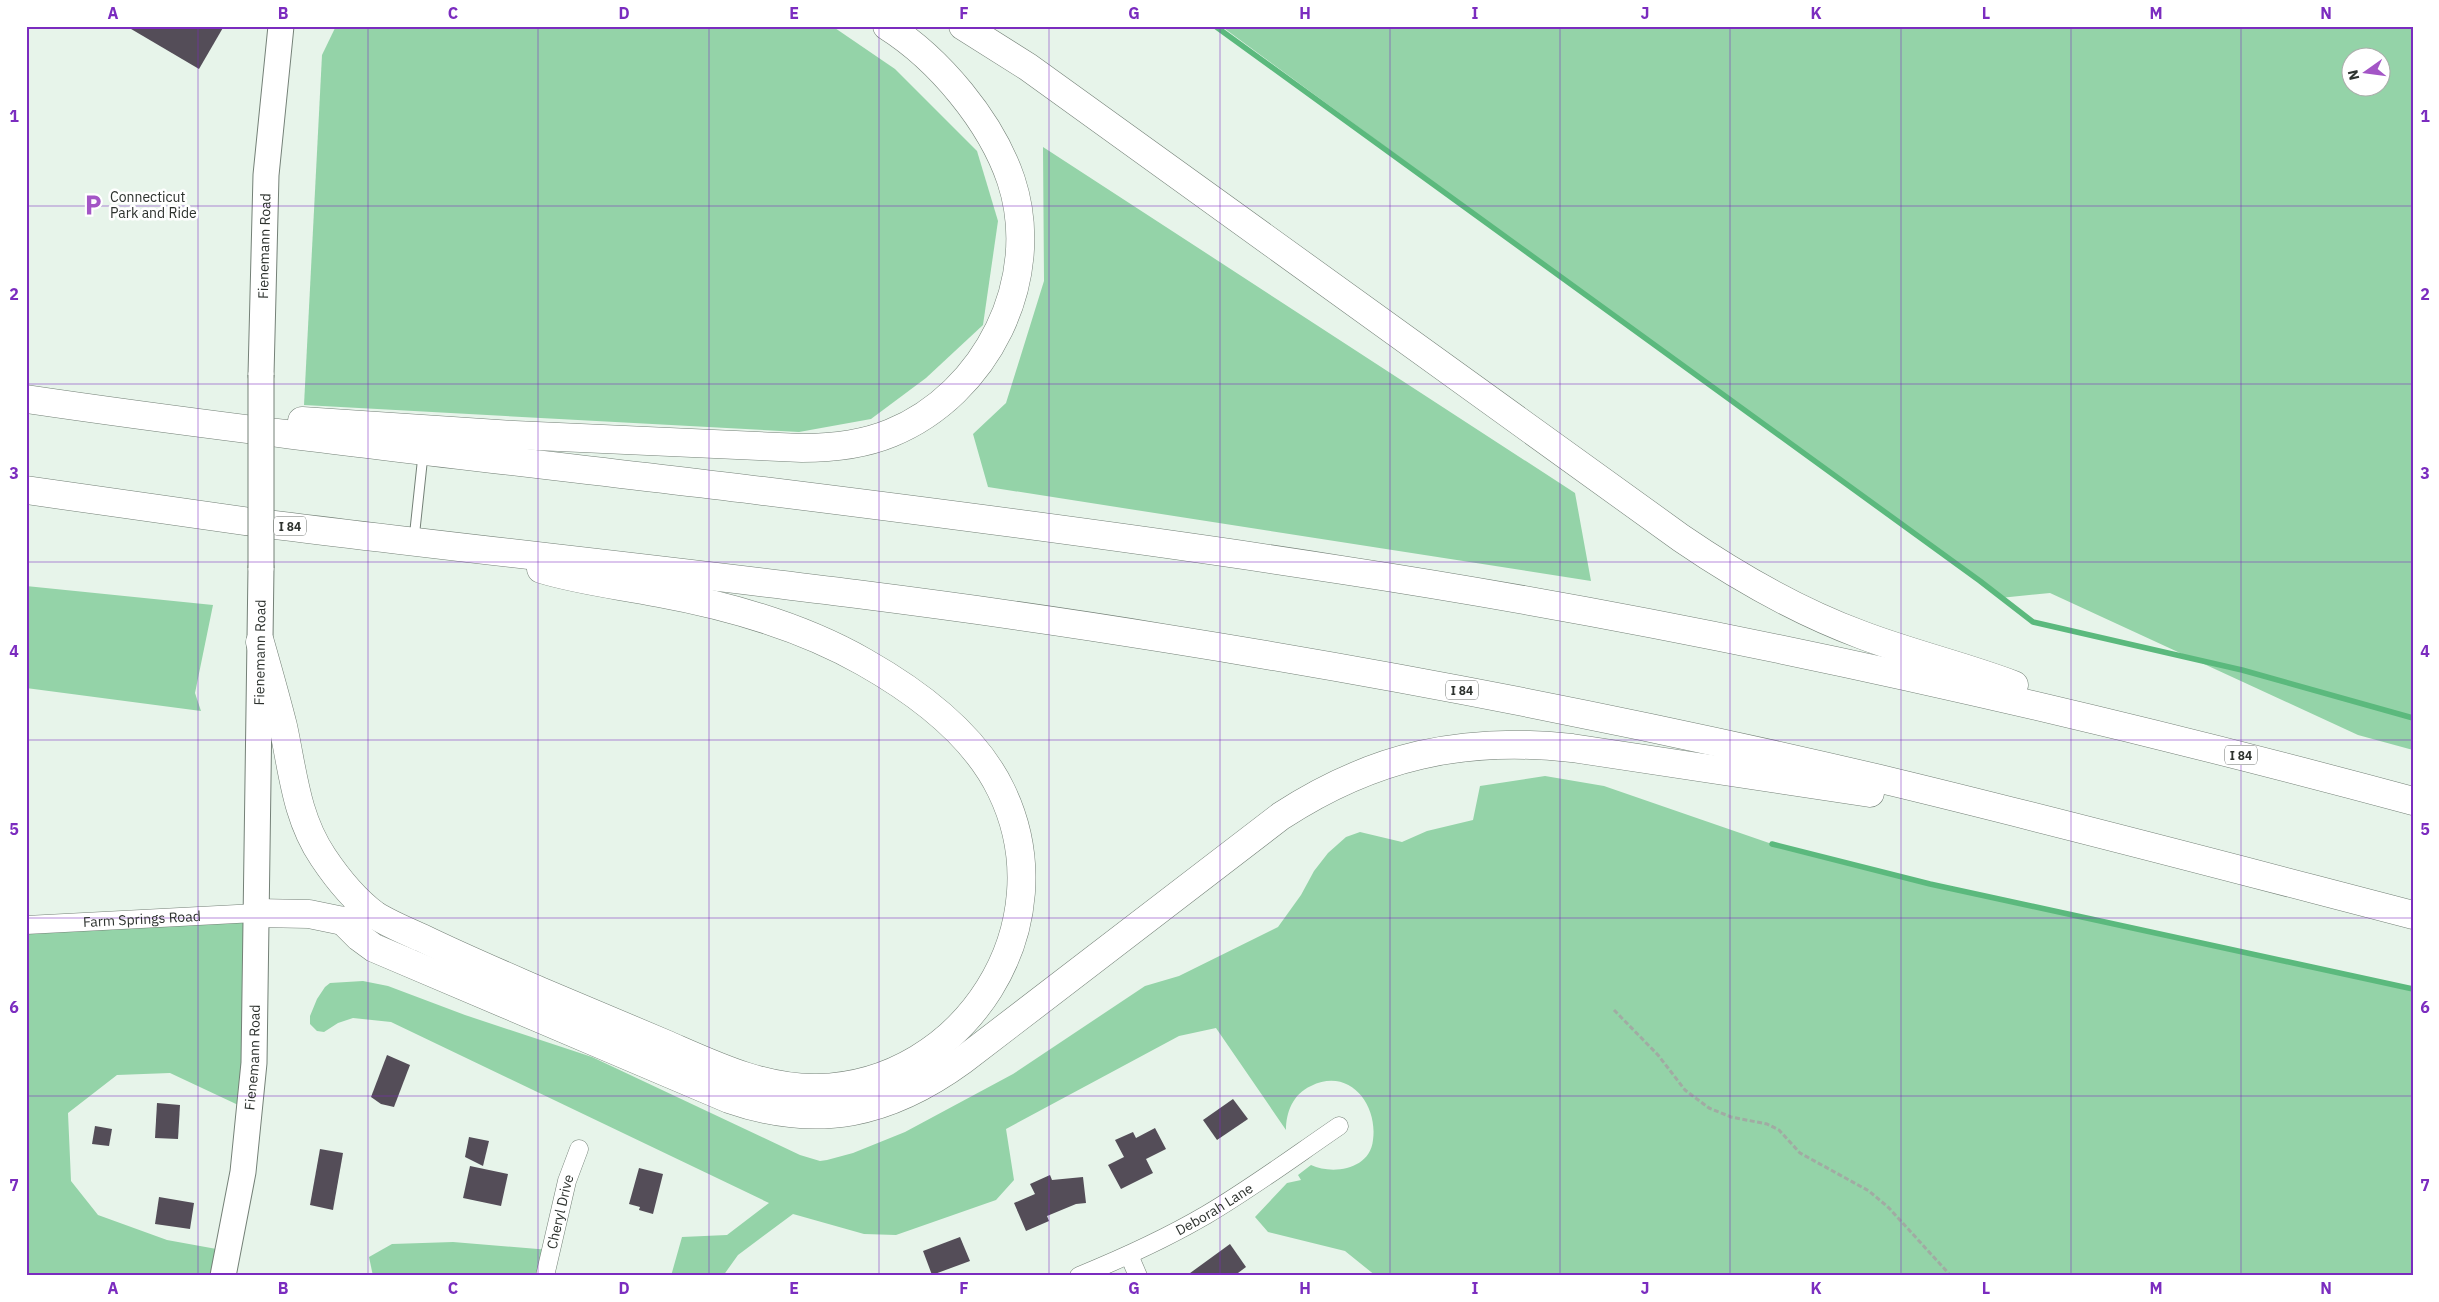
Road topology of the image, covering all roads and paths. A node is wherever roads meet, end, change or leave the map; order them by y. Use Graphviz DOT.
graph roads {
  1 [pos="282,26"];
  2 [pos="887,26"];
  3 [pos="963,26"];
  4 [pos="26,399"];
  5 [pos="161,419"];
  6 [pos="423,452"];
  7 [pos="26,490"];
  8 [pos="413,541"];
  9 [pos="495,550"];
  10 [pos="260,642"];
  11 [pos="2069,713"];
  12 [pos="1964,800"];
  13 [pos="2413,801"];
  14 [pos="257,913"];
  15 [pos="2413,915"];
  16 [pos="385,920"];
  17 [pos="343,921"];
  18 [pos="26,925"];
  19 [pos="1614,1010"];
  20 [pos="1339,1126"];
  21 [pos="579,1149"];
  22 [pos="1129,1255"];
  23 [pos="223,1276"];
  24 [pos="545,1276"];
  25 [pos="1079,1276"];
  26 [pos="1138,1276"];
  27 [pos="1951,1276"];
  1 -- 10 [label="main road, Fienemann Road, bridge"];
  2 -- 5 [label="highway"];
  3 -- 11 [label="highway"];
  4 -- 5 [label="highway, I 84"];
  5 -- 6 [label="highway, I 84"];
  6 -- 8 [label="lane"];
  6 -- 11 [label="highway, I 84"];
  7 -- 8 [label="highway, I 84"];
  8 -- 9 [label="highway, I 84"];
  9 -- 12 [label="highway, I 84"];
  9 -- 16 [label="highway"];
  10 -- 14 [label="main road, Fienemann Road"];
  10 -- 16 [label="highway"];
  11 -- 13 [label="highway, I 84"];
  12 -- 15 [label="highway, I 84"];
  12 -- 17 [label="highway"];
  14 -- 17 [label="highway"];
  14 -- 18 [label="street, Farm Springs Road"];
  14 -- 23 [label="main road, Fienemann Road"];
  16 -- 17 [label="highway"];
  19 -- 27 [label="path"];
  20 -- 22 [label="street, Deborah Lane"];
  21 -- 24 [label="street, Cheryl Drive"];
  22 -- 25 [label="street, Deborah Lane"];
  22 -- 26 [label="street"];
}
